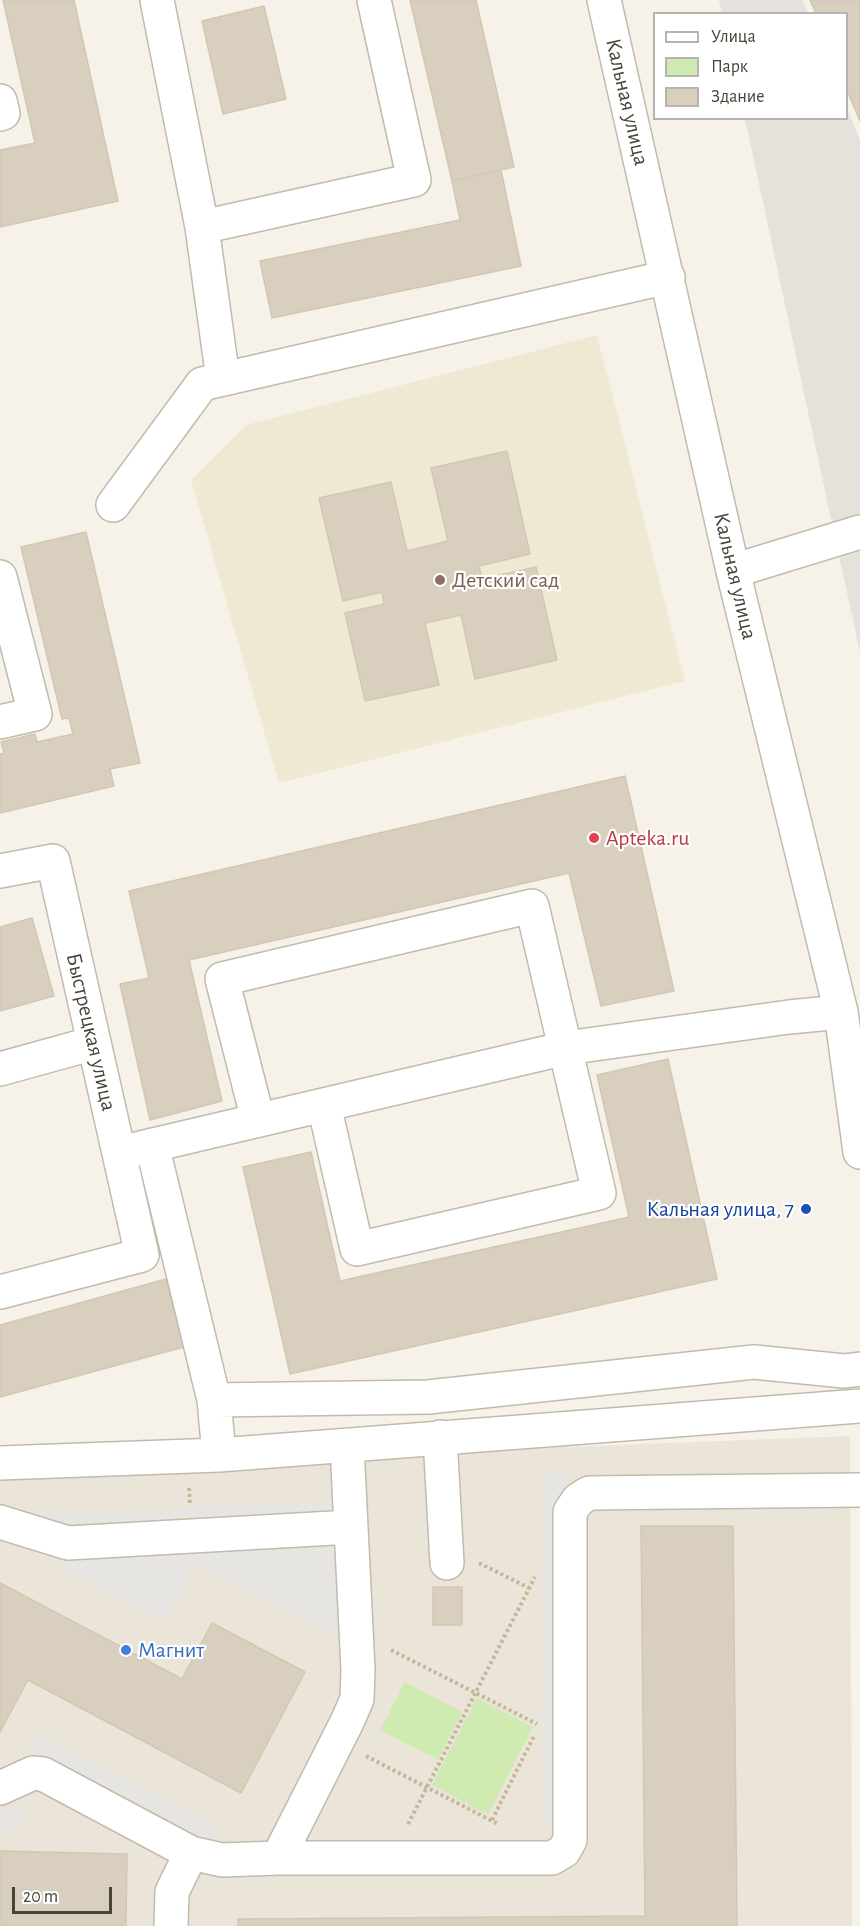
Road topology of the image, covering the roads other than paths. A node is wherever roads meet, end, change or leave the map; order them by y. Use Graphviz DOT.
graph roads {
  1 [pos="157,0"];
  2 [pos="374,0"];
  3 [pos="604,0"];
  4 [pos="0,101"];
  5 [pos="0,114"];
  6 [pos="202,227"];
  7 [pos="668,277"];
  8 [pos="223,379"];
  9 [pos="113,505"];
  10 [pos="860,532"];
  11 [pos="733,571"];
  12 [pos="0,577"];
  13 [pos="0,722"];
  14 [pos="0,871"];
  15 [pos="841,1012"];
  16 [pos="94,1043"];
  17 [pos="566,1048"];
  18 [pos="0,1069"];
  19 [pos="324,1105"];
  20 [pos="258,1120"];
  21 [pos="152,1145"];
  22 [pos="860,1152"];
  23 [pos="119,1153"];
  24 [pos="0,1292"];
  25 [pos="860,1369"];
  26 [pos="214,1400"];
  27 [pos="860,1406"];
  28 [pos="440,1437"];
  29 [pos="347,1444"];
  30 [pos="219,1455"];
  31 [pos="0,1462"];
  32 [pos="860,1490"];
  33 [pos="0,1522"];
  34 [pos="351,1527"];
  35 [pos="447,1554"];
  36 [pos="0,1788"];
  37 [pos="191,1853"];
  38 [pos="278,1858"];
  39 [pos="171,1926"];
  1 -- 6 [label="street"];
  2 -- 6 [label="street"];
  3 -- 7 [label="street, Кальная улица"];
  4 -- 5 [label="street"];
  6 -- 8 [label="street"];
  7 -- 8 [label="street"];
  7 -- 11 [label="street, Кальная улица"];
  8 -- 9 [label="street"];
  10 -- 11 [label="street"];
  11 -- 15 [label="street, Кальная улица"];
  12 -- 13 [label="street"];
  14 -- 16 [label="street, Быстрецкая улица"];
  15 -- 17 [label="street"];
  15 -- 22 [label="street, Кальная улица"];
  16 -- 18 [label="street"];
  16 -- 23 [label="street, Быстрецкая улица"];
  17 -- 19 [label="street"];
  17 -- 19 [label="street"];
  17 -- 20 [label="street"];
  19 -- 20 [label="street"];
  20 -- 21 [label="street"];
  21 -- 23 [label="street"];
  21 -- 26 [label="street"];
  23 -- 24 [label="street, Быстрецкая улица"];
  25 -- 26 [label="street"];
  26 -- 30 [label="street"];
  27 -- 28 [label="street"];
  28 -- 29 [label="street"];
  28 -- 35 [label="street"];
  29 -- 30 [label="street"];
  29 -- 34 [label="street"];
  30 -- 31 [label="street"];
  32 -- 38 [label="street"];
  33 -- 34 [label="street"];
  34 -- 38 [label="street"];
  36 -- 37 [label="street"];
  37 -- 38 [label="street"];
  37 -- 39 [label="street"];
}
